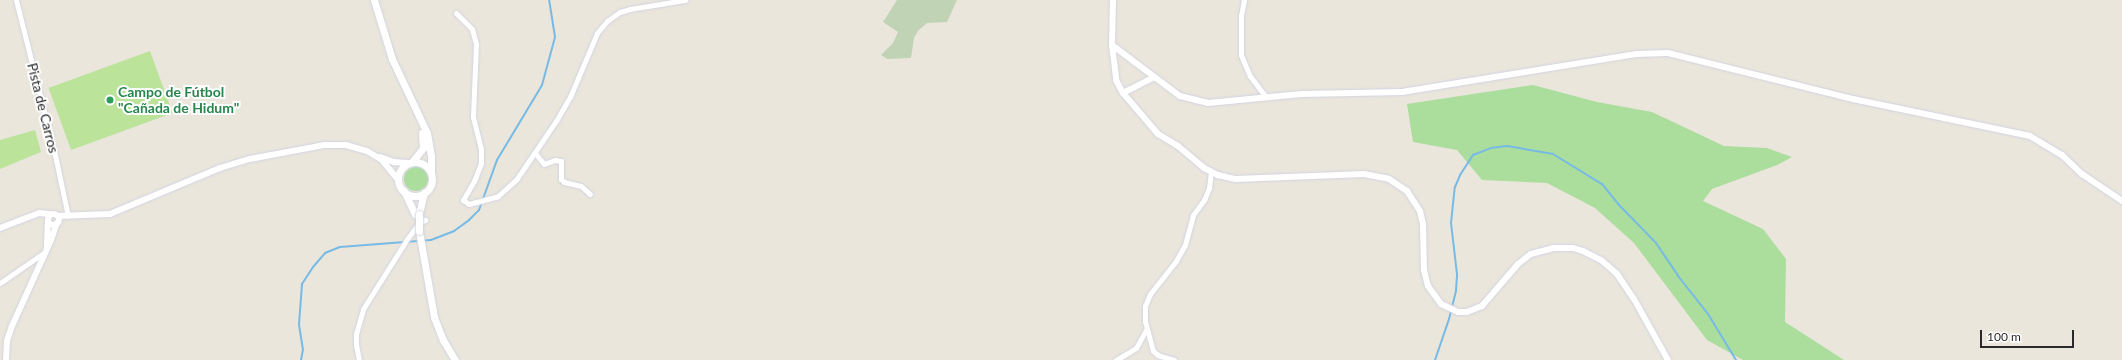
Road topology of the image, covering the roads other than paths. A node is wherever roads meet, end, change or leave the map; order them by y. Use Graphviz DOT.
graph roads {
  1 [pos="16,0"];
  2 [pos="374,0"];
  3 [pos="685,0"];
  4 [pos="1114,0"];
  5 [pos="1244,0"];
  6 [pos="456,13"];
  7 [pos="1112,45"];
  8 [pos="1154,77"];
  9 [pos="1123,93"];
  10 [pos="1266,97"];
  11 [pos="419,119"];
  12 [pos="535,153"];
  13 [pos="377,156"];
  14 [pos="410,163"];
  15 [pos="431,171"];
  16 [pos="1211,172"];
  17 [pos="399,181"];
  18 [pos="404,191"];
  19 [pos="424,193"];
  20 [pos="590,194"];
  21 [pos="2122,201"];
  22 [pos="417,215"];
  23 [pos="68,216"];
  24 [pos="48,219"];
  25 [pos="57,220"];
  26 [pos="426,220"];
  27 [pos="0,228"];
  28 [pos="46,250"];
  29 [pos="0,283"];
  30 [pos="1147,329"];
  31 [pos="6,360"];
  32 [pos="359,360"];
  33 [pos="456,360"];
  34 [pos="1116,360"];
  35 [pos="1174,360"];
  36 [pos="1668,360"];
  1 -- 23 [label="street, Pista de Carros"];
  2 -- 11 [label="main road"];
  3 -- 12 [label="street"];
  4 -- 7 [label="street"];
  5 -- 10 [label="street"];
  6 -- 12 [label="street"];
  7 -- 8 [label="street"];
  7 -- 9 [label="street"];
  8 -- 9 [label="street"];
  8 -- 10 [label="street"];
  9 -- 16 [label="street"];
  10 -- 21 [label="street"];
  11 -- 14 [label="main road"];
  11 -- 15 [label="main road"];
  12 -- 20 [label="street"];
  13 -- 14 [label="street"];
  13 -- 17 [label="street"];
  13 -- 23 [label="street"];
  14 -- 15 [label="main road"];
  14 -- 17 [label="main road"];
  15 -- 19 [label="main road"];
  16 -- 30 [label="street"];
  16 -- 36 [label="street"];
  17 -- 18 [label="main road"];
  18 -- 19 [label="main road"];
  18 -- 22 [label="main road"];
  19 -- 22 [label="main road"];
  22 -- 33 [label="main road, bridge"];
  23 -- 25 [label="street"];
  24 -- 25 [label="street"];
  24 -- 25 [label="street"];
  24 -- 27 [label="street"];
  24 -- 28 [label="street"];
  25 -- 28 [label="street"];
  26 -- 32 [label="street"];
  28 -- 29 [label="street"];
  28 -- 31 [label="street"];
  30 -- 34 [label="street"];
  30 -- 35 [label="street"];
}
